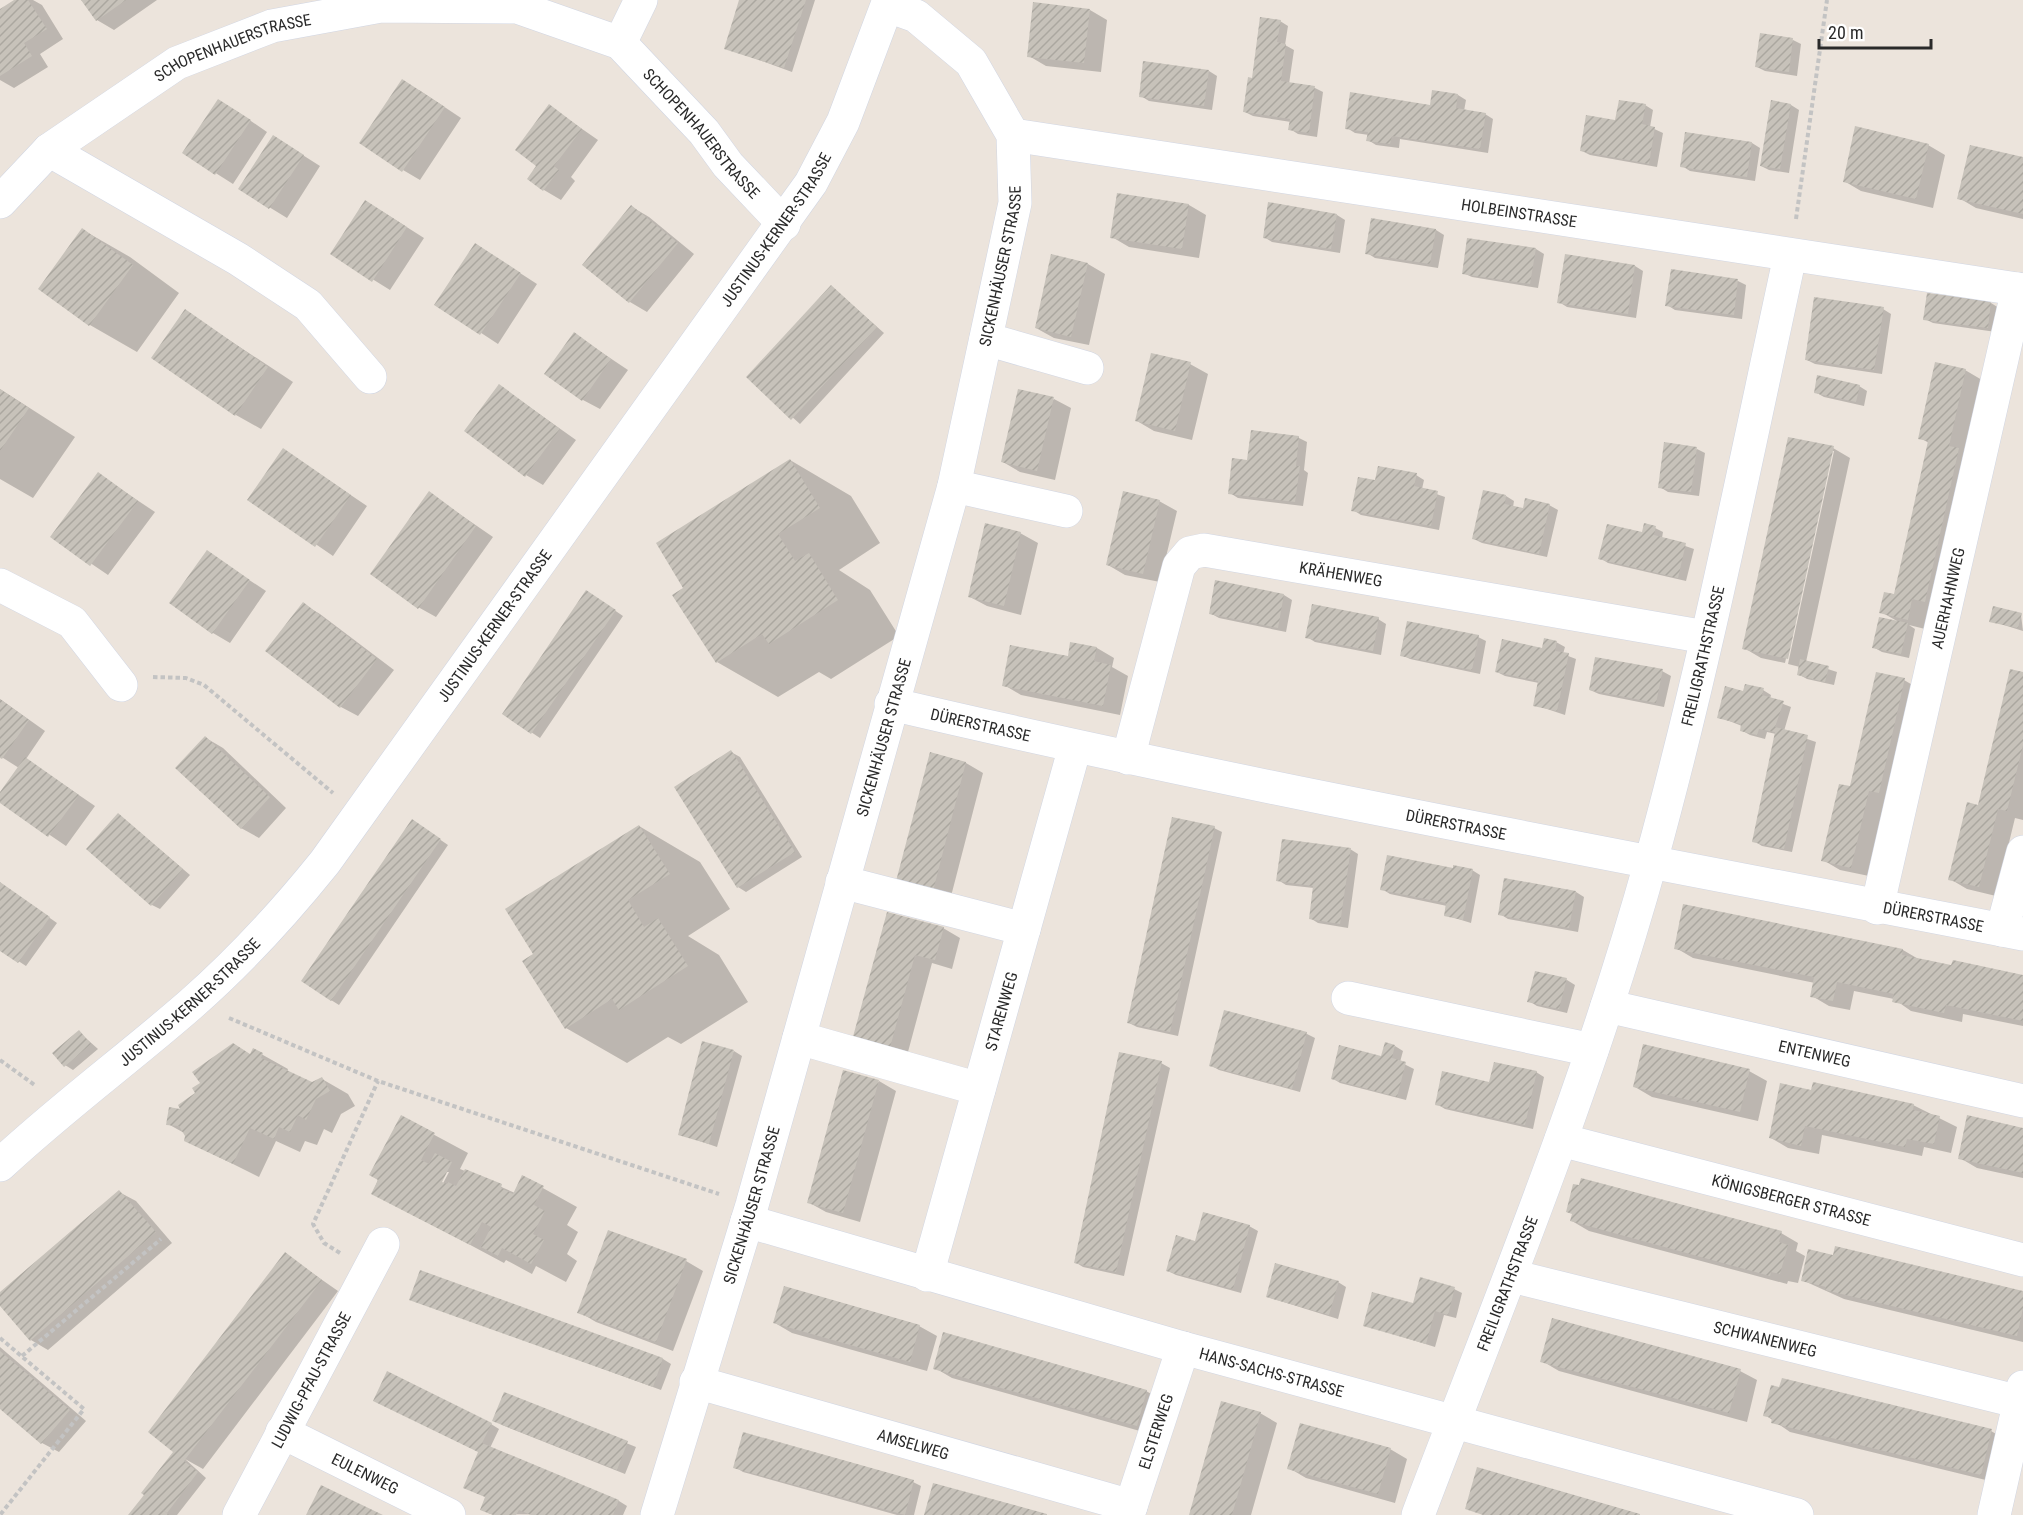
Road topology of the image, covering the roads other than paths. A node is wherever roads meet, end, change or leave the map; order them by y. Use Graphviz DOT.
graph roads {
  1 [pos="641,0"];
  2 [pos="889,3"];
  3 [pos="620,43"];
  4 [pos="1013,135"];
  5 [pos="49,150"];
  6 [pos="0,202"];
  7 [pos="784,224"];
  8 [pos="1790,256"];
  9 [pos="2020,289"];
  10 [pos="986,339"];
  11 [pos="1087,368"];
  12 [pos="370,377"];
  13 [pos="954,486"];
  14 [pos="1066,511"];
  15 [pos="0,585"];
  16 [pos="1706,637"];
  17 [pos="121,686"];
  18 [pos="891,704"];
  19 [pos="1075,747"];
  20 [pos="1128,758"];
  21 [pos="2023,852"];
  22 [pos="1651,861"];
  23 [pos="842,882"];
  24 [pos="1877,908"];
  25 [pos="1024,930"];
  26 [pos="2012,932"];
  27 [pos="1348,998"];
  28 [pos="1607,1006"];
  29 [pos="799,1038"];
  30 [pos="1592,1050"];
  31 [pos="979,1089"];
  32 [pos="2023,1101"];
  33 [pos="1561,1140"];
  34 [pos="0,1165"];
  35 [pos="750,1213"];
  36 [pos="383,1244"];
  37 [pos="2023,1260"];
  38 [pos="927,1275"];
  39 [pos="1512,1276"];
  40 [pos="1183,1348"];
  41 [pos="696,1382"];
  42 [pos="2021,1395"];
  43 [pos="1453,1423"];
  44 [pos="282,1432"];
  45 [pos="1130,1510"];
  46 [pos="239,1515"];
  47 [pos="449,1515"];
  48 [pos="657,1515"];
  49 [pos="1418,1515"];
  50 [pos="1797,1515"];
  51 [pos="1994,1515"];
  1 -- 3 [label="street"];
  2 -- 4 [label="street, SICKENHÄUSER STRASSE"];
  2 -- 7 [label="street, JUSTINUS-KERNER-STRASSE"];
  3 -- 5 [label="street, SCHOPENHAUERSTRASSE"];
  3 -- 7 [label="street, SCHOPENHAUERSTRASSE"];
  4 -- 8 [label="street, HOLBEINSTRASSE"];
  4 -- 10 [label="street, SICKENHÄUSER STRASSE"];
  5 -- 6 [label="street, SCHOPENHAUERSTRASSE"];
  5 -- 12 [label="street"];
  7 -- 34 [label="street, JUSTINUS-KERNER-STRASSE"];
  8 -- 9 [label="street, HOLBEINSTRASSE"];
  8 -- 16 [label="street, FREILIGRATHSTRASSE"];
  9 -- 24 [label="street, AUERHAHNWEG"];
  10 -- 11 [label="street"];
  10 -- 13 [label="street, SICKENHÄUSER STRASSE"];
  13 -- 14 [label="street"];
  13 -- 18 [label="street, SICKENHÄUSER STRASSE"];
  15 -- 17 [label="street"];
  16 -- 20 [label="street, KRÄHENWEG"];
  16 -- 22 [label="street, FREILIGRATHSTRASSE"];
  18 -- 19 [label="street, DÜRERSTRASSE"];
  18 -- 23 [label="street, SICKENHÄUSER STRASSE"];
  19 -- 20 [label="street, DÜRERSTRASSE"];
  19 -- 25 [label="street, STARENWEG"];
  20 -- 22 [label="street, DÜRERSTRASSE"];
  21 -- 26 [label="street"];
  22 -- 24 [label="street, DÜRERSTRASSE"];
  22 -- 28 [label="street, FREILIGRATHSTRASSE"];
  23 -- 25 [label="street"];
  23 -- 29 [label="street, SICKENHÄUSER STRASSE"];
  24 -- 26 [label="street, DÜRERSTRASSE"];
  25 -- 31 [label="street, STARENWEG"];
  27 -- 30 [label="street"];
  28 -- 30 [label="street, FREILIGRATHSTRASSE"];
  28 -- 32 [label="street, ENTENWEG"];
  29 -- 31 [label="street"];
  29 -- 35 [label="street, SICKENHÄUSER STRASSE"];
  30 -- 33 [label="street, FREILIGRATHSTRASSE"];
  31 -- 38 [label="street, STARENWEG"];
  33 -- 37 [label="street, KÖNIGSBERGER STRASSE"];
  33 -- 39 [label="street, FREILIGRATHSTRASSE"];
  35 -- 38 [label="street, HANS-SACHS-STRASSE"];
  35 -- 41 [label="street, SICKENHÄUSER STRASSE"];
  36 -- 44 [label="street, LUDWIG-PFAU-STRASSE"];
  38 -- 40 [label="street, HANS-SACHS-STRASSE"];
  39 -- 42 [label="street, SCHWANENWEG"];
  39 -- 43 [label="street, FREILIGRATHSTRASSE"];
  40 -- 43 [label="street, HANS-SACHS-STRASSE"];
  40 -- 45 [label="street, ELSTERWEG"];
  41 -- 45 [label="street, AMSELWEG"];
  41 -- 48 [label="street, SICKENHÄUSER STRASSE"];
  42 -- 51 [label="street"];
  43 -- 49 [label="street, FREILIGRATHSTRASSE"];
  43 -- 50 [label="street, HANS-SACHS-STRASSE"];
  44 -- 46 [label="street, LUDWIG-PFAU-STRASSE"];
  44 -- 47 [label="street, EULENWEG"];
}
